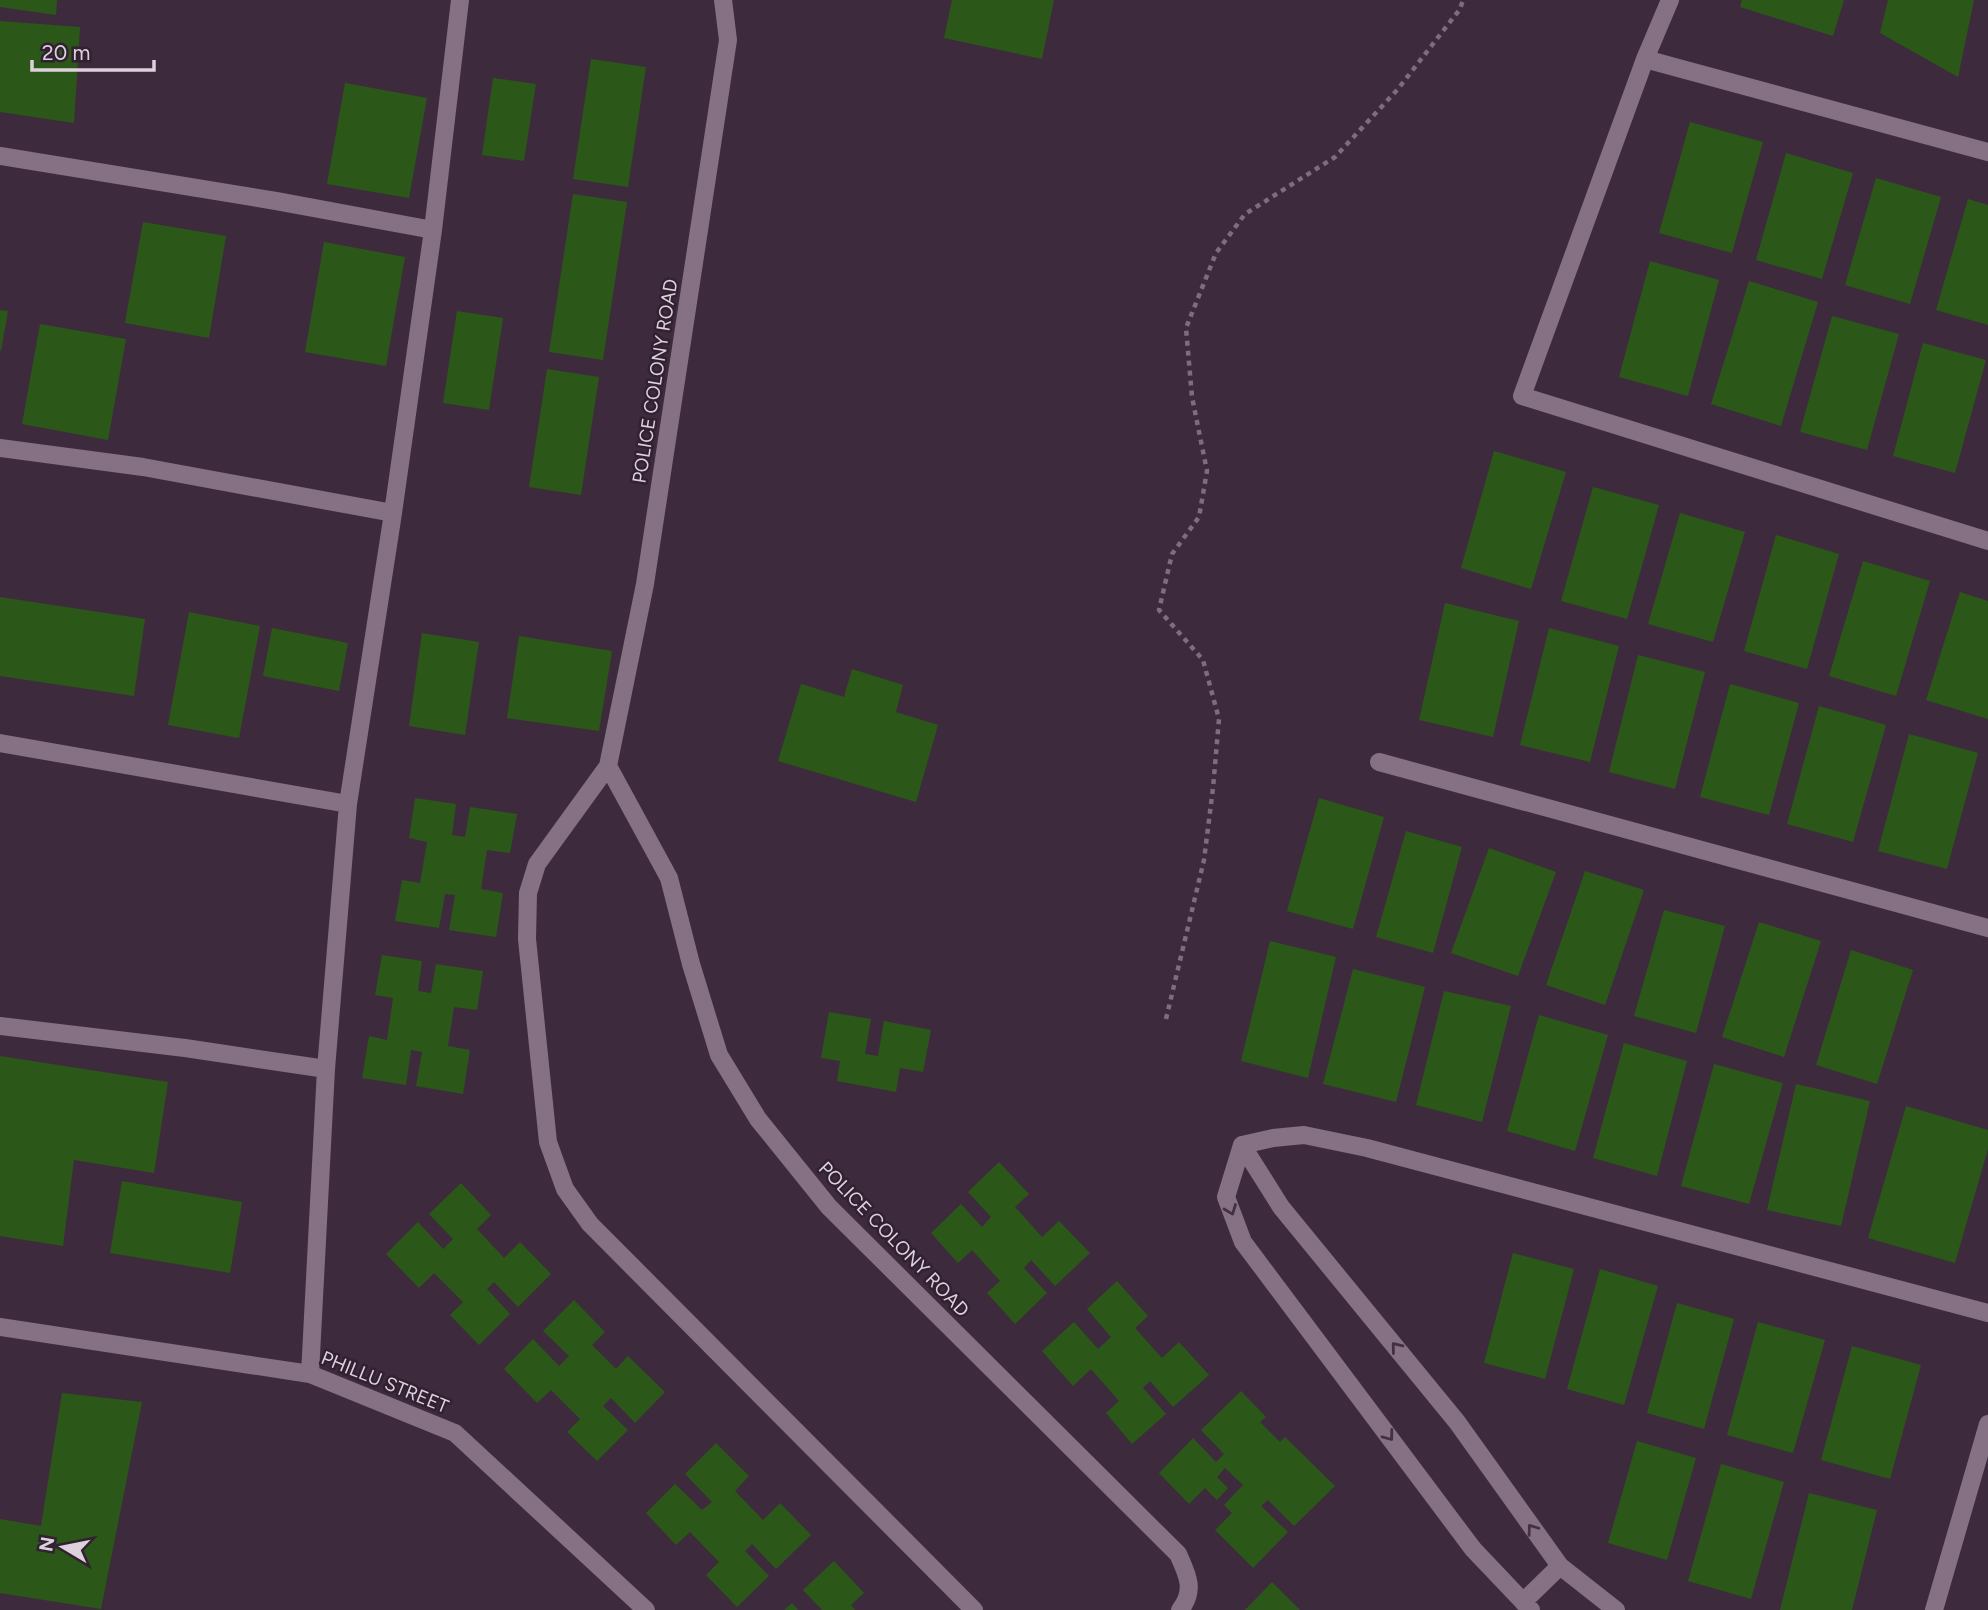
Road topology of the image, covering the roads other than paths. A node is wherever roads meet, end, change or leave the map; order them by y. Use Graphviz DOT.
graph roads {
  1 [pos="460,0"];
  2 [pos="723,0"];
  3 [pos="1670,0"];
  4 [pos="1646,59"];
  5 [pos="1988,152"];
  6 [pos="0,156"];
  7 [pos="433,230"];
  8 [pos="0,448"];
  9 [pos="393,513"];
  10 [pos="1988,541"];
  11 [pos="0,743"];
  12 [pos="1379,762"];
  13 [pos="608,766"];
  14 [pos="348,804"];
  15 [pos="1988,928"];
  16 [pos="0,1026"];
  17 [pos="326,1069"];
  18 [pos="1242,1145"];
  19 [pos="1988,1313"];
  20 [pos="0,1327"];
  21 [pos="310,1374"];
  22 [pos="1988,1424"];
  23 [pos="1560,1566"];
  24 [pos="1527,1606"];
  25 [pos="646,1610"];
  26 [pos="975,1610"];
  27 [pos="1180,1610"];
  28 [pos="1616,1610"];
  29 [pos="1934,1610"];
  1 -- 7 [label="street"];
  2 -- 13 [label="street, POLICE COLONY ROAD"];
  3 -- 4 [label="street"];
  4 -- 5 [label="street"];
  4 -- 10 [label="street"];
  6 -- 7 [label="street"];
  7 -- 9 [label="street"];
  8 -- 9 [label="street"];
  9 -- 14 [label="street"];
  11 -- 14 [label="street"];
  12 -- 15 [label="street"];
  13 -- 26 [label="street, POLICE COLONY ROAD"];
  13 -- 27 [label="street, POLICE COLONY ROAD"];
  14 -- 17 [label="street"];
  16 -- 17 [label="street"];
  17 -- 21 [label="street"];
  18 -- 19 [label="street"];
  23 -- 18 [label="street, one-way"];
  18 -- 24 [label="street, one-way"];
  20 -- 21 [label="street, PHILLU STREET"];
  21 -- 25 [label="street, PHILLU STREET"];
  22 -- 29 [label="street"];
  23 -- 24 [label="street"];
  23 -- 28 [label="street"];
}
